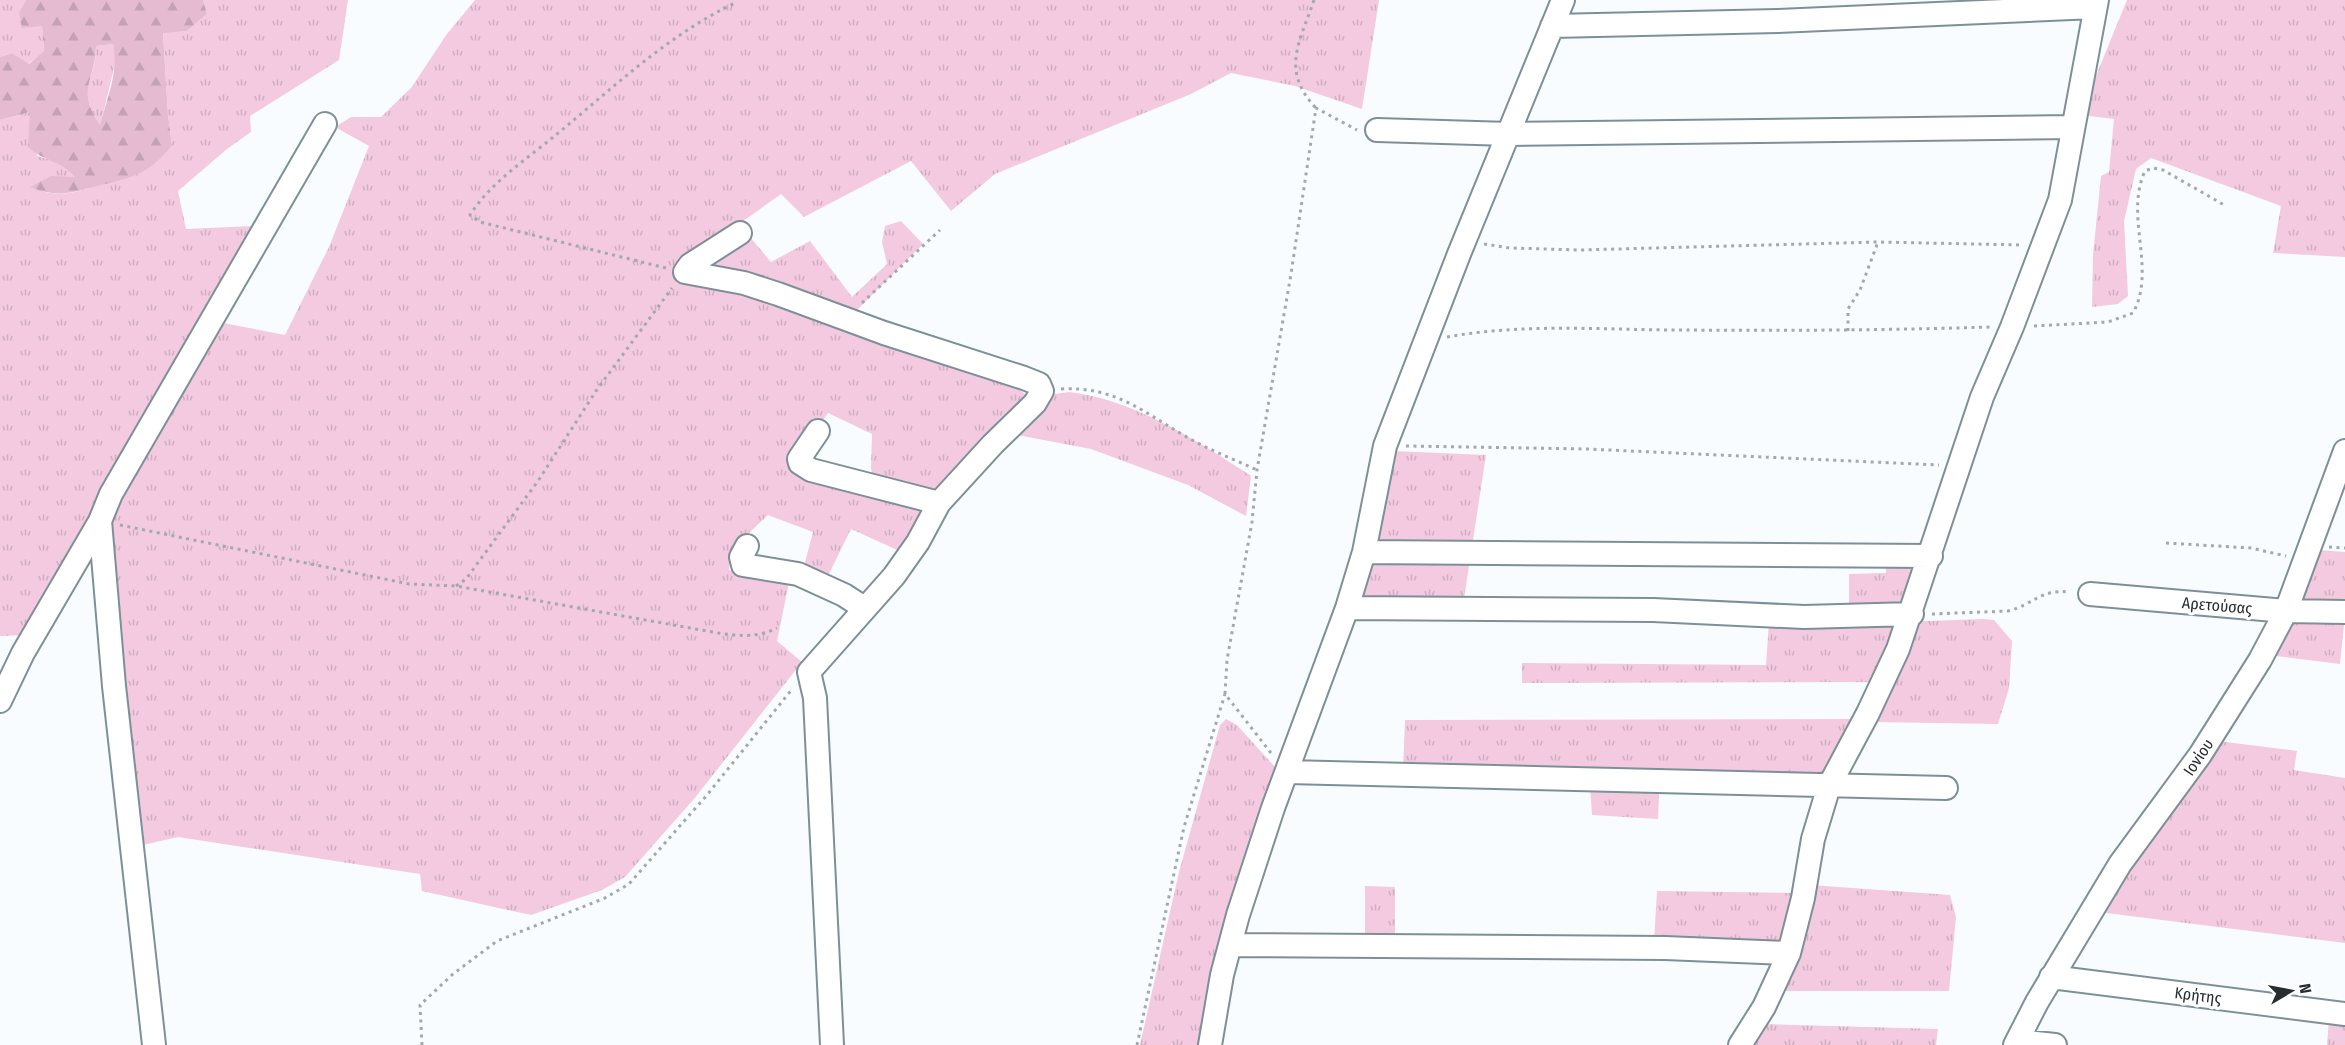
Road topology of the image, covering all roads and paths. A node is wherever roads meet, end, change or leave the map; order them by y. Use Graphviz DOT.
graph roads {
  1 [pos="1314,0"];
  2 [pos="1563,0"];
  3 [pos="737,2"];
  4 [pos="2096,4"];
  5 [pos="1552,26"];
  6 [pos="1316,108"];
  7 [pos="325,124"];
  8 [pos="2073,127"];
  9 [pos="1377,130"];
  10 [pos="1509,134"];
  11 [pos="2226,206"];
  12 [pos="940,230"];
  13 [pos="740,234"];
  14 [pos="1464,241"];
  15 [pos="1878,242"];
  16 [pos="2043,246"];
  17 [pos="685,272"];
  18 [pos="850,319"];
  19 [pos="2012,327"];
  20 [pos="1848,331"];
  21 [pos="1425,341"];
  22 [pos="1042,391"];
  23 [pos="818,431"];
  24 [pos="1385,446"];
  25 [pos="2345,451"];
  26 [pos="1959,467"];
  27 [pos="1257,470"];
  28 [pos="939,503"];
  29 [pos="100,521"];
  30 [pos="2166,543"];
  31 [pos="747,546"];
  32 [pos="1364,552"];
  33 [pos="1931,556"];
  34 [pos="2304,563"];
  35 [pos="456,586"];
  36 [pos="2090,594"];
  37 [pos="864,608"];
  38 [pos="1347,608"];
  39 [pos="2286,610"];
  40 [pos="2345,612"];
  41 [pos="1912,614"];
  42 [pos="777,628"];
  43 [pos="809,672"];
  44 [pos="1225,693"];
  45 [pos="0,700"];
  46 [pos="1287,772"];
  47 [pos="1829,786"];
  48 [pos="1946,788"];
  49 [pos="1230,945"];
  50 [pos="1789,953"];
  51 [pos="2051,977"];
  52 [pos="2345,1014"];
  53 [pos="2016,1043"];
  54 [pos="154,1045"];
  55 [pos="422,1045"];
  56 [pos="832,1045"];
  57 [pos="1137,1045"];
  58 [pos="1210,1045"];
  59 [pos="1740,1045"];
  60 [pos="2055,1045"];
  1 -- 6 [label="path"];
  2 -- 5 [label="street"];
  3 -- 17 [label="path"];
  4 -- 5 [label="street"];
  4 -- 8 [label="street"];
  5 -- 10 [label="street"];
  6 -- 9 [label="path"];
  6 -- 27 [label="path"];
  7 -- 29 [label="street"];
  8 -- 10 [label="street"];
  8 -- 16 [label="street"];
  9 -- 10 [label="street"];
  10 -- 14 [label="street"];
  11 -- 19 [label="path"];
  12 -- 18 [label="path"];
  13 -- 17 [label="street"];
  14 -- 15 [label="path"];
  14 -- 21 [label="street"];
  15 -- 16 [label="path"];
  15 -- 20 [label="path"];
  16 -- 19 [label="street"];
  17 -- 18 [label="street"];
  17 -- 35 [label="path"];
  18 -- 22 [label="street"];
  19 -- 20 [label="path"];
  19 -- 26 [label="street"];
  20 -- 21 [label="path"];
  21 -- 24 [label="street"];
  22 -- 27 [label="path"];
  22 -- 28 [label="street"];
  23 -- 28 [label="street"];
  24 -- 26 [label="path"];
  24 -- 32 [label="street"];
  25 -- 34 [label="street, Ιονίου"];
  26 -- 33 [label="street"];
  27 -- 44 [label="path"];
  28 -- 37 [label="street"];
  29 -- 35 [label="path"];
  29 -- 45 [label="street"];
  29 -- 54 [label="street"];
  30 -- 34 [label="path"];
  31 -- 37 [label="street"];
  32 -- 33 [label="street"];
  32 -- 38 [label="street"];
  33 -- 41 [label="street"];
  34 -- 39 [label="street, Ιονίου"];
  35 -- 42 [label="path"];
  36 -- 39 [label="street, Αρετούσας"];
  36 -- 41 [label="path"];
  37 -- 43 [label="street"];
  38 -- 41 [label="street"];
  38 -- 46 [label="street"];
  39 -- 40 [label="street, Αρετούσας"];
  39 -- 51 [label="street, Ιονίου"];
  41 -- 47 [label="street"];
  43 -- 55 [label="path"];
  43 -- 56 [label="street"];
  44 -- 46 [label="path"];
  44 -- 57 [label="path"];
  46 -- 47 [label="street"];
  46 -- 49 [label="street"];
  47 -- 48 [label="street"];
  47 -- 50 [label="street"];
  49 -- 50 [label="street"];
  49 -- 58 [label="street"];
  50 -- 59 [label="street"];
  51 -- 52 [label="street, Κρήτης"];
  51 -- 53 [label="street, Ιονίου"];
  53 -- 60 [label="street"];
}
